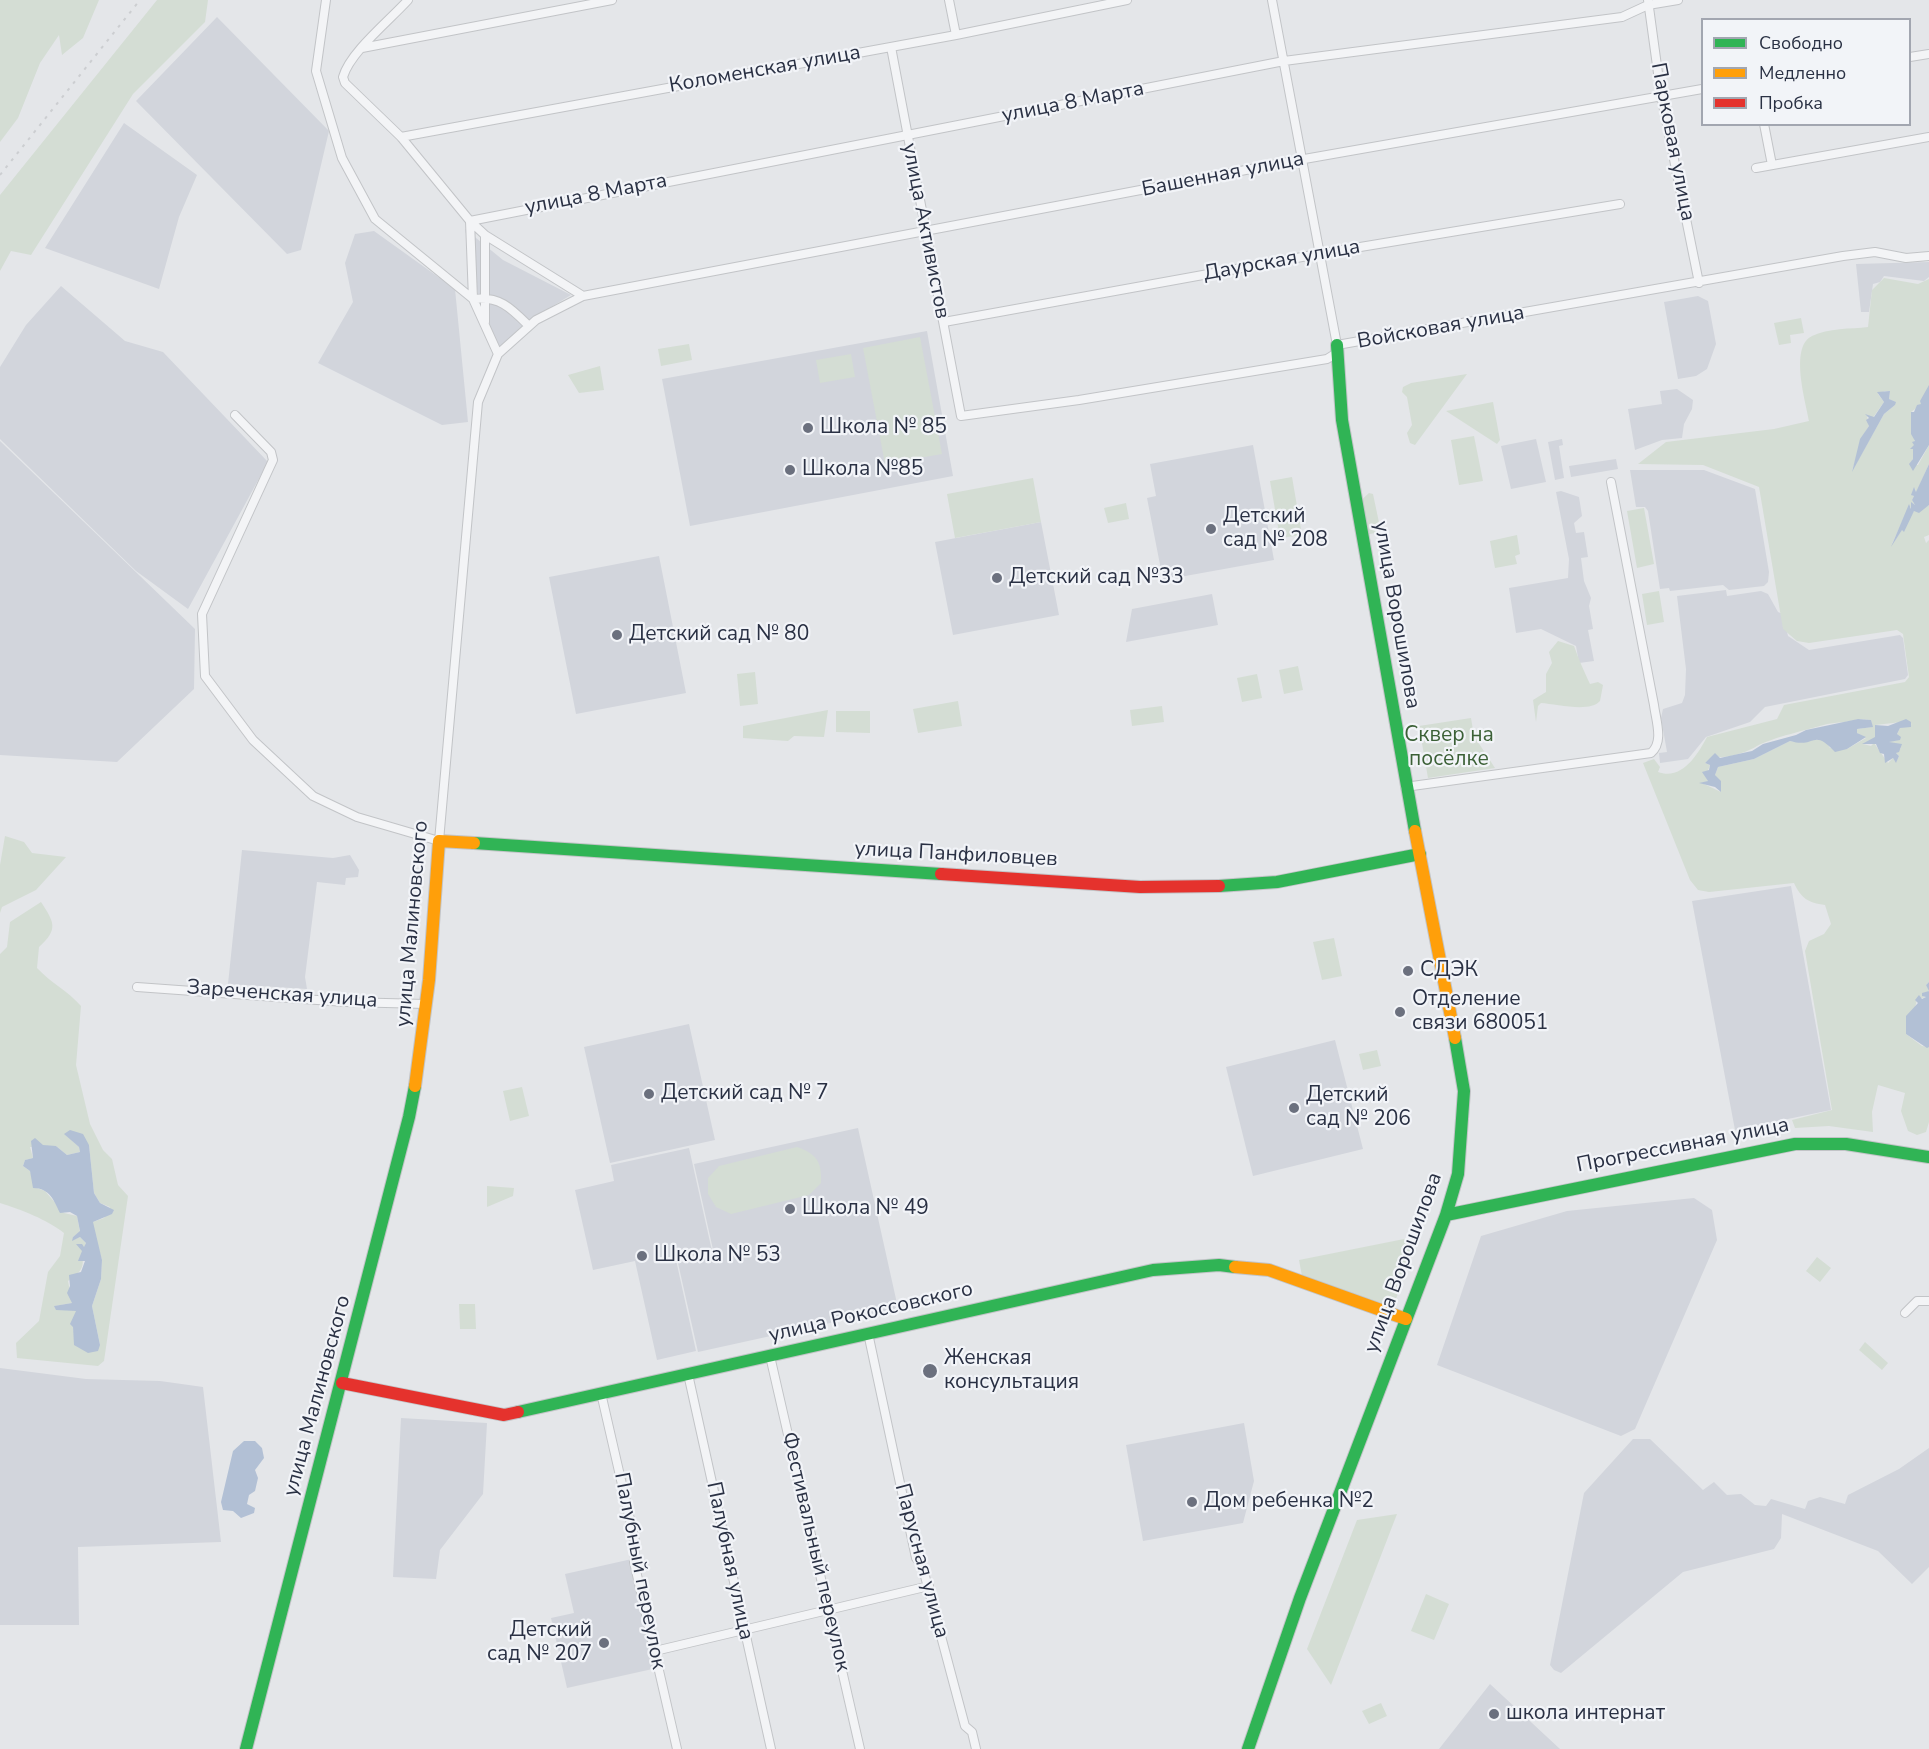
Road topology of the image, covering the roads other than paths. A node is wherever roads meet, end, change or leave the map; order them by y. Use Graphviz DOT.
graph roads {
  1 [pos="326,0"];
  2 [pos="408,0"];
  3 [pos="612,0"];
  4 [pos="949,0"];
  5 [pos="1127,0"];
  6 [pos="1272,0"];
  7 [pos="1678,0"];
  8 [pos="1648,2"];
  9 [pos="956,35"];
  10 [pos="891,47"];
  11 [pos="362,48"];
  12 [pos="1929,54"];
  13 [pos="1911,57"];
  14 [pos="1284,61"];
  15 [pos="1701,89"];
  16 [pos="1661,95"];
  17 [pos="1764,126"];
  18 [pos="906,134"];
  19 [pos="402,137"];
  20 [pos="1929,137"];
  21 [pos="1302,160"];
  22 [pos="1772,165"];
  23 [pos="1756,168"];
  24 [pos="1620,204"];
  25 [pos="470,221"];
  26 [pos="924,233"];
  27 [pos="485,235"];
  28 [pos="1320,254"];
  29 [pos="1929,256"];
  30 [pos="744,267"];
  31 [pos="1700,283"];
  32 [pos="583,296"];
  33 [pos="487,297"];
  34 [pos="473,299"];
  35 [pos="944,322"];
  36 [pos="485,325"];
  37 [pos="529,326"];
  38 [pos="1337,345"];
  39 [pos="498,354"];
  40 [pos="235,415"];
  41 [pos="961,416"];
  42 [pos="1611,482"];
  43 [pos="1405,787"];
  44 [pos="439,842"];
  45 [pos="1420,854"];
  46 [pos="137,987"];
  47 [pos="426,1004"];
  48 [pos="1929,1157"];
  49 [pos="1446,1215"];
  50 [pos="1929,1301"];
  51 [pos="1905,1313"];
  52 [pos="1406,1319"];
  53 [pos="868,1333"];
  54 [pos="770,1356"];
  55 [pos="688,1374"];
  56 [pos="342,1383"];
  57 [pos="601,1393"];
  58 [pos="928,1586"];
  59 [pos="829,1610"];
  60 [pos="745,1630"];
  61 [pos="655,1652"];
  62 [pos="246,1749"];
  63 [pos="677,1749"];
  64 [pos="771,1749"];
  65 [pos="860,1749"];
  66 [pos="976,1749"];
  67 [pos="1248,1749"];
  1 -- 34 [label="street"];
  2 -- 11 [label="street"];
  3 -- 11 [label="street"];
  4 -- 9 [label="street"];
  5 -- 9 [label="street, Коломенская улица"];
  6 -- 14 [label="street"];
  7 -- 8 [label="street, улица 8 Марта"];
  8 -- 14 [label="street, улица 8 Марта"];
  8 -- 16 [label="street, Парковая улица"];
  9 -- 10 [label="street, Коломенская улица"];
  10 -- 18 [label="street, улица Активистов"];
  10 -- 19 [label="street, Коломенская улица"];
  11 -- 19 [label="street"];
  12 -- 13 [label="street"];
  14 -- 18 [label="street, улица 8 Марта"];
  14 -- 21 [label="street"];
  15 -- 16 [label="street, Башенная улица"];
  16 -- 21 [label="street, Башенная улица"];
  16 -- 31 [label="street, Парковая улица"];
  17 -- 22 [label="street"];
  18 -- 25 [label="street, улица 8 Марта"];
  18 -- 26 [label="street, улица Активистов"];
  19 -- 25 [label="street"];
  20 -- 22 [label="street"];
  21 -- 26 [label="street, Башенная улица"];
  21 -- 28 [label="street"];
  22 -- 23 [label="street"];
  24 -- 28 [label="street, Даурская улица"];
  25 -- 27 [label="street"];
  25 -- 34 [label="street"];
  26 -- 30 [label="street, Башенная улица"];
  26 -- 35 [label="street, улица Активистов"];
  27 -- 32 [label="street"];
  27 -- 33 [label="street"];
  28 -- 35 [label="street, Даурская улица"];
  28 -- 38 [label="street"];
  29 -- 31 [label="street, Войсковая улица"];
  30 -- 32 [label="street, улица Малиновского"];
  31 -- 38 [label="street, Войсковая улица"];
  32 -- 37 [label="street, улица Малиновского"];
  33 -- 34 [label="street"];
  33 -- 36 [label="street"];
  33 -- 37 [label="street"];
  34 -- 36 [label="street"];
  35 -- 41 [label="street, улица Активистов"];
  36 -- 39 [label="street"];
  37 -- 39 [label="street, улица Малиновского"];
  38 -- 41 [label="street, Войсковая улица"];
  38 -- 43 [label="street, улица Ворошилова"];
  39 -- 44 [label="street, улица Малиновского"];
  40 -- 44 [label="street"];
  42 -- 43 [label="street"];
  43 -- 45 [label="street, улица Ворошилова"];
  44 -- 45 [label="street, улица Панфиловцев"];
  44 -- 47 [label="street, улица Малиновского"];
  45 -- 49 [label="street, улица Ворошилова"];
  46 -- 47 [label="street, Зареченская улица"];
  47 -- 56 [label="street, улица Малиновского"];
  48 -- 49 [label="street, Прогрессивная улица"];
  49 -- 52 [label="street, улица Ворошилова"];
  50 -- 51 [label="street"];
  52 -- 53 [label="street, улица Рокоссовского"];
  52 -- 67 [label="street, улица Ворошилова"];
  53 -- 54 [label="street, улица Рокоссовского"];
  53 -- 58 [label="street, Парусная улица"];
  54 -- 55 [label="street, улица Рокоссовского"];
  54 -- 59 [label="street, Фестивальный переулок"];
  55 -- 57 [label="street, улица Рокоссовского"];
  55 -- 60 [label="street, Палубная улица"];
  56 -- 57 [label="street, улица Рокоссовского"];
  56 -- 62 [label="street, улица Малиновского"];
  57 -- 61 [label="street, Палубный переулок"];
  58 -- 59 [label="street"];
  58 -- 66 [label="street, Парусная улица"];
  59 -- 60 [label="street"];
  59 -- 65 [label="street, Фестивальный переулок"];
  60 -- 61 [label="street"];
  60 -- 64 [label="street, Палубная улица"];
  61 -- 63 [label="street, Палубный переулок"];
}
